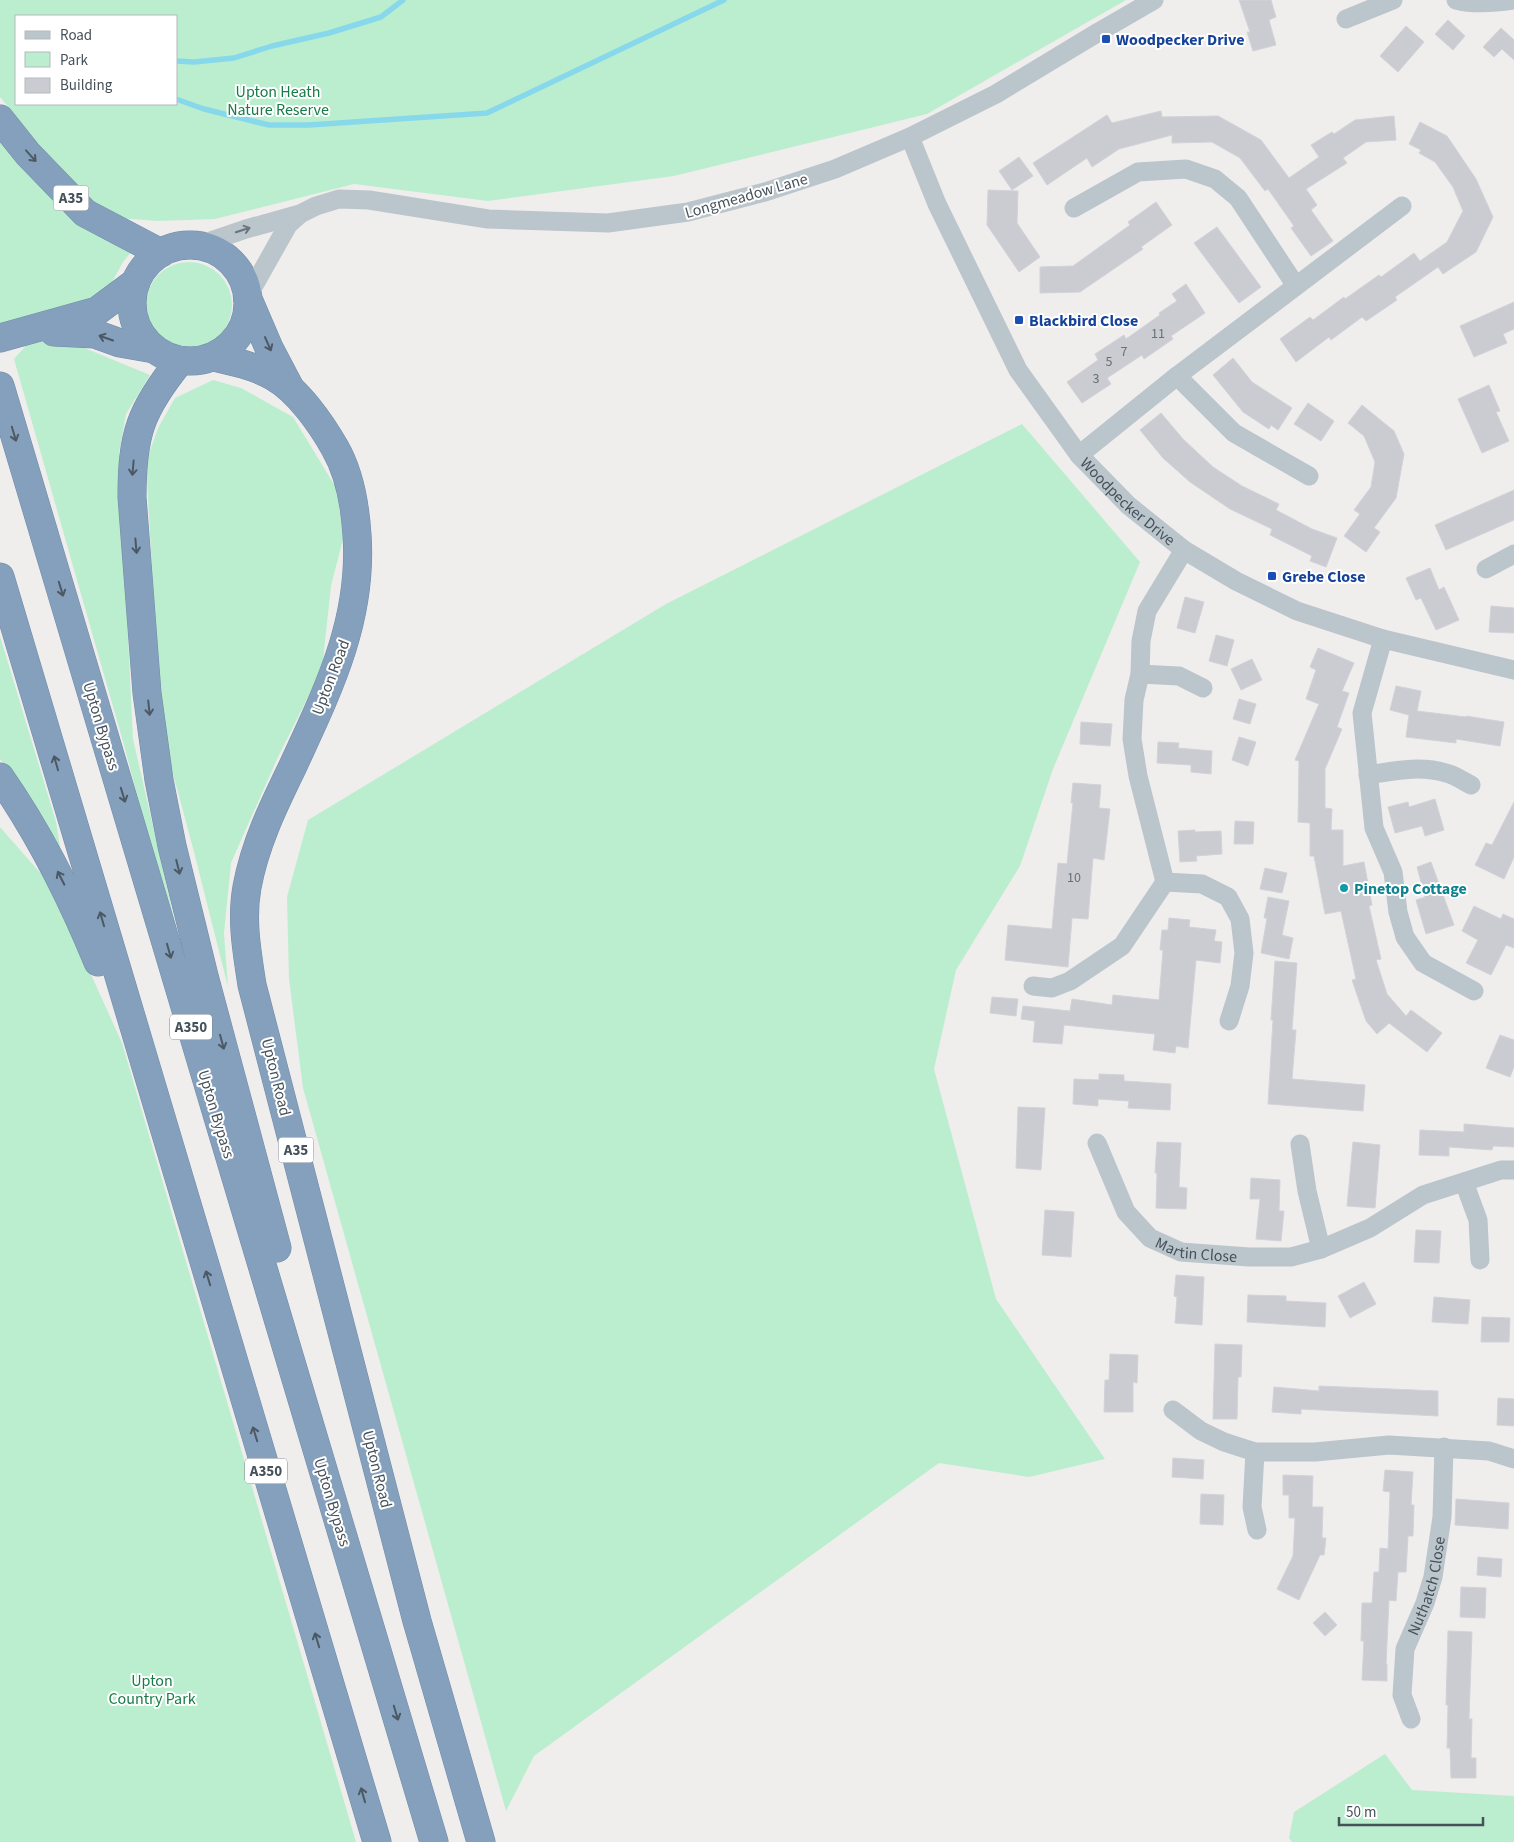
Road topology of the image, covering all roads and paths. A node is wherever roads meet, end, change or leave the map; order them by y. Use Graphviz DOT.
graph roads {
  1 [pos="1154,0"];
  2 [pos="1393,0"];
  3 [pos="1456,0"];
  4 [pos="1514,0"];
  5 [pos="1346,19"];
  6 [pos="0,118"];
  7 [pos="910,138"];
  8 [pos="1402,206"];
  9 [pos="1074,208"];
  10 [pos="300,214"];
  11 [pos="196,246"];
  12 [pos="161,252"];
  13 [pos="136,282"];
  14 [pos="1296,286"];
  15 [pos="248,298"];
  16 [pos="27,331"];
  17 [pos="0,338"];
  18 [pos="154,349"];
  19 [pos="214,357"];
  20 [pos="180,361"];
  21 [pos="1177,376"];
  22 [pos="0,387"];
  23 [pos="290,388"];
  24 [pos="1079,455"];
  25 [pos="1309,476"];
  26 [pos="1184,550"];
  27 [pos="1514,554"];
  28 [pos="1486,569"];
  29 [pos="0,576"];
  30 [pos="1383,638"];
  31 [pos="1514,670"];
  32 [pos="1140,674"];
  33 [pos="1203,688"];
  34 [pos="1368,775"];
  35 [pos="0,777"];
  36 [pos="1471,785"];
  37 [pos="1165,882"];
  38 [pos="1033,986"];
  39 [pos="1474,991"];
  40 [pos="1229,1020"];
  41 [pos="155,1100"];
  42 [pos="1098,1144"];
  43 [pos="1300,1144"];
  44 [pos="1514,1170"];
  45 [pos="1464,1182"];
  46 [pos="1321,1249"];
  47 [pos="1480,1260"];
  48 [pos="1173,1410"];
  49 [pos="1444,1447"];
  50 [pos="1255,1452"];
  51 [pos="1514,1459"];
  52 [pos="1257,1530"];
  53 [pos="382,1667"];
  54 [pos="1411,1719"];
  55 [pos="377,1842"];
  56 [pos="434,1842"];
  57 [pos="481,1842"];
  1 -- 7 [label="street, Longmeadow Lane"];
  2 -- 5 [label="street"];
  3 -- 4 [label="street"];
  6 -- 12 [label="highway, A35, one-way"];
  7 -- 10 [label="street, Longmeadow Lane"];
  7 -- 24 [label="street, Woodpecker Drive"];
  8 -- 14 [label="street"];
  9 -- 14 [label="street"];
  11 -- 10 [label="street, Longmeadow Lane, one-way"];
  10 -- 15 [label="street, Longmeadow Lane"];
  11 -- 12 [label="highway"];
  11 -- 15 [label="highway"];
  12 -- 13 [label="highway"];
  13 -- 16 [label="highway"];
  13 -- 18 [label="highway"];
  14 -- 21 [label="street"];
  15 -- 19 [label="highway"];
  15 -- 23 [label="highway, Upton Road / A35, one-way"];
  16 -- 17 [label="highway"];
  18 -- 16 [label="highway, one-way"];
  18 -- 20 [label="highway"];
  19 -- 20 [label="highway"];
  19 -- 23 [label="highway, Upton Road / A35"];
  20 -- 53 [label="highway, A350, one-way"];
  21 -- 24 [label="street"];
  21 -- 25 [label="street"];
  22 -- 53 [label="highway, Upton Bypass / A350, one-way"];
  23 -- 57 [label="highway, Upton Road / A35"];
  24 -- 26 [label="street, Woodpecker Drive"];
  26 -- 30 [label="street, Woodpecker Drive"];
  26 -- 32 [label="street"];
  27 -- 28 [label="street"];
  41 -- 29 [label="highway, A350, one-way"];
  30 -- 31 [label="street, Woodpecker Drive"];
  30 -- 34 [label="street"];
  32 -- 33 [label="street"];
  32 -- 37 [label="street"];
  34 -- 36 [label="street"];
  34 -- 39 [label="street"];
  41 -- 35 [label="highway, A350, one-way"];
  37 -- 38 [label="street"];
  37 -- 40 [label="street"];
  55 -- 41 [label="highway, A350, one-way"];
  42 -- 46 [label="street, Martin Close"];
  43 -- 46 [label="street"];
  44 -- 45 [label="street, Martin Close"];
  45 -- 46 [label="street, Martin Close"];
  45 -- 47 [label="street"];
  48 -- 50 [label="street"];
  49 -- 50 [label="street"];
  49 -- 51 [label="street"];
  49 -- 54 [label="street, Nuthatch Close"];
  50 -- 52 [label="street"];
  53 -- 56 [label="highway, Upton Bypass / A350, one-way"];
}
